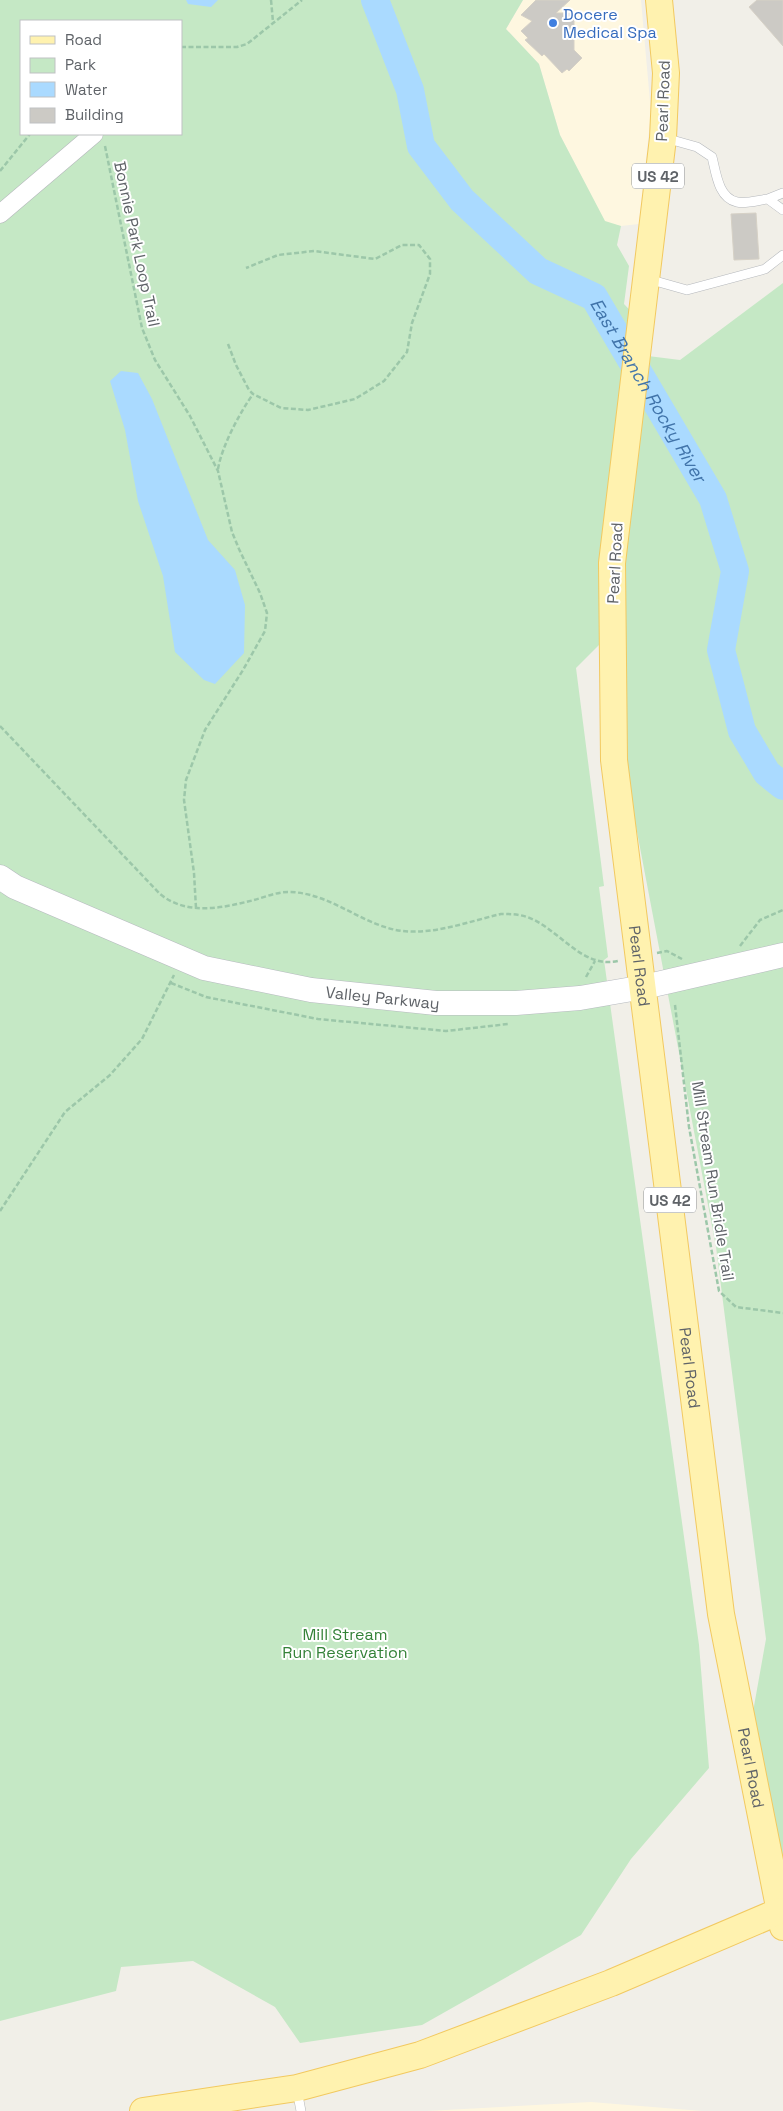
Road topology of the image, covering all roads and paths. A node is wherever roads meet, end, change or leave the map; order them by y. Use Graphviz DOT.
graph roads {
  1 [pos="271,0"];
  2 [pos="302,0"];
  3 [pos="659,0"];
  4 [pos="273,22"];
  5 [pos="182,47"];
  6 [pos="29,135"];
  7 [pos="99,138"];
  8 [pos="663,138"];
  9 [pos="0,171"];
  10 [pos="783,193"];
  11 [pos="768,199"];
  12 [pos="783,210"];
  13 [pos="0,214"];
  14 [pos="783,255"];
  15 [pos="246,268"];
  16 [pos="645,279"];
  17 [pos="228,344"];
  18 [pos="254,394"];
  19 [pos="218,471"];
  20 [pos="0,726"];
  21 [pos="0,877"];
  22 [pos="196,908"];
  23 [pos="783,910"];
  24 [pos="736,950"];
  25 [pos="667,951"];
  26 [pos="783,955"];
  27 [pos="183,959"];
  28 [pos="684,959"];
  29 [pos="614,962"];
  30 [pos="644,987"];
  31 [pos="675,1005"];
  32 [pos="0,1210"];
  33 [pos="783,1313"];
  34 [pos="782,1919"];
  35 [pos="299,2099"];
  36 [pos="155,2110"];
  1 -- 4 [label="path"];
  2 -- 4 [label="path"];
  3 -- 8 [label="main road, Pearl Road / US 42"];
  4 -- 5 [label="path"];
  6 -- 9 [label="path"];
  7 -- 13 [label="street"];
  7 -- 19 [label="path, Bonnie Park Loop Trail"];
  8 -- 11 [label="lane"];
  8 -- 16 [label="main road, Pearl Road / US 42"];
  10 -- 11 [label="lane"];
  11 -- 12 [label="lane"];
  14 -- 16 [label="lane"];
  15 -- 18 [label="path"];
  16 -- 30 [label="main road, Pearl Road / US 42"];
  17 -- 18 [label="path"];
  18 -- 19 [label="path"];
  19 -- 22 [label="path, Bonnie Park Loop Trail"];
  20 -- 22 [label="path"];
  21 -- 27 [label="street, Valley Parkway"];
  22 -- 29 [label="path"];
  23 -- 24 [label="path"];
  25 -- 28 [label="path"];
  26 -- 30 [label="street, Valley Parkway"];
  27 -- 30 [label="street, Valley Parkway"];
  27 -- 32 [label="path"];
  30 -- 34 [label="main road, Pearl Road / US 42"];
  31 -- 33 [label="path, Mill Stream Run Bridle Trail"];
  34 -- 35 [label="main road"];
  35 -- 36 [label="main road"];
}
